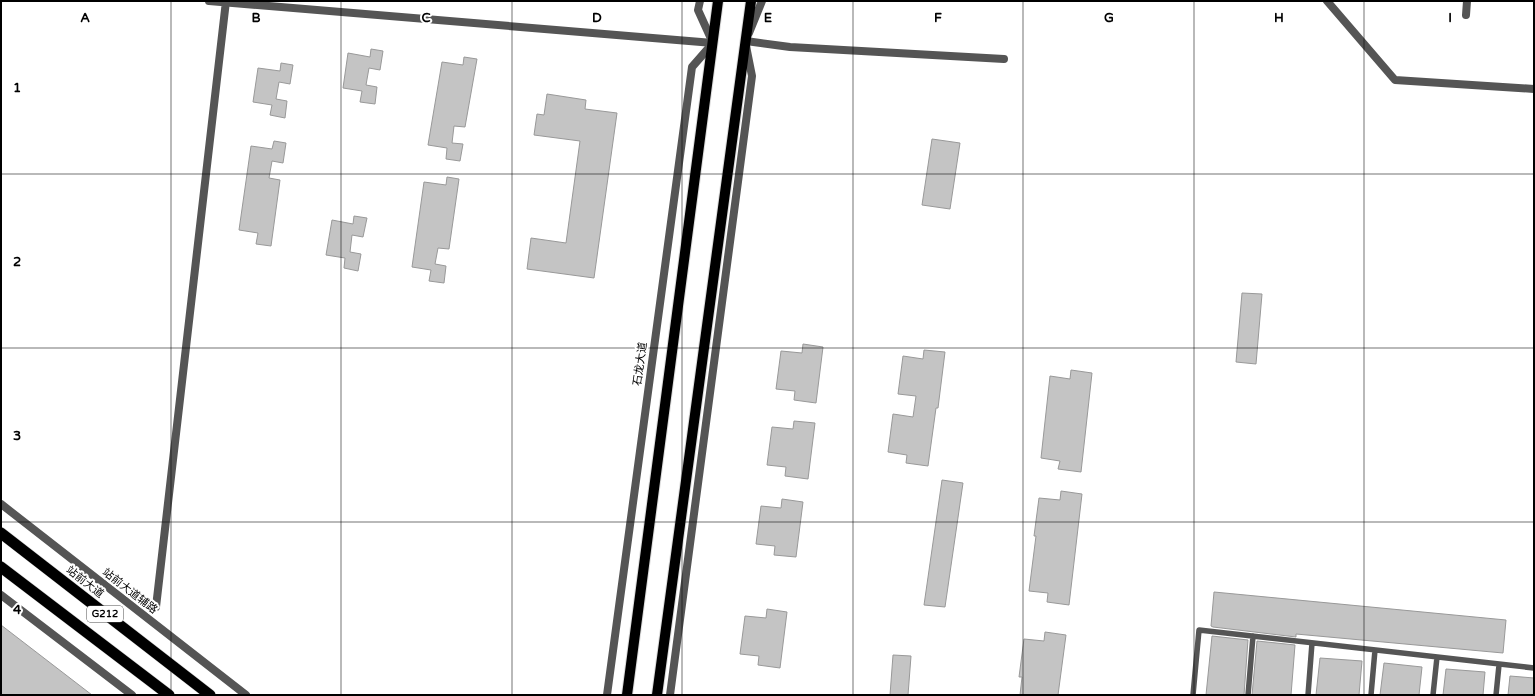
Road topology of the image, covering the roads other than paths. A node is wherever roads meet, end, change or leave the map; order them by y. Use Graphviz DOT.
graph roads {
  1 [pos="209,1"];
  2 [pos="700,1"];
  3 [pos="718,1"];
  4 [pos="751,1"];
  5 [pos="762,1"];
  6 [pos="1327,1"];
  7 [pos="1467,1"];
  8 [pos="226,2"];
  9 [pos="1466,15"];
  10 [pos="746,41"];
  11 [pos="713,43"];
  12 [pos="1004,59"];
  13 [pos="1534,90"];
  14 [pos="1,504"];
  15 [pos="1,533"];
  16 [pos="1,567"];
  17 [pos="1,595"];
  18 [pos="156,608"];
  19 [pos="1253,636"];
  20 [pos="1312,643"];
  21 [pos="1375,650"];
  22 [pos="1437,658"];
  23 [pos="1499,665"];
  24 [pos="1534,668"];
  25 [pos="132,695"];
  26 [pos="170,695"];
  27 [pos="210,695"];
  28 [pos="246,695"];
  29 [pos="607,695"];
  30 [pos="627,695"];
  31 [pos="657,695"];
  32 [pos="670,695"];
  33 [pos="1193,695"];
  34 [pos="1248,695"];
  35 [pos="1308,695"];
  36 [pos="1371,695"];
  37 [pos="1433,695"];
  38 [pos="1496,695"];
  1 -- 8 [label="street"];
  2 -- 11 [label="street"];
  3 -- 11 [label="main road"];
  4 -- 10 [label="main road"];
  5 -- 10 [label="street"];
  6 -- 13 [label="street"];
  7 -- 9 [label="street"];
  8 -- 11 [label="street"];
  8 -- 18 [label="street"];
  10 -- 12 [label="street"];
  10 -- 31 [label="main road"];
  10 -- 32 [label="street"];
  11 -- 29 [label="street, 石龙大道"];
  11 -- 30 [label="main road"];
  14 -- 28 [label="street, 站前大道辅路"];
  15 -- 27 [label="highway, 站前大道 / G212"];
  16 -- 26 [label="highway, G212"];
  17 -- 25 [label="street"];
  19 -- 20 [label="lane"];
  19 -- 33 [label="lane"];
  19 -- 34 [label="lane"];
  20 -- 21 [label="lane"];
  20 -- 35 [label="lane"];
  21 -- 22 [label="lane"];
  21 -- 36 [label="lane"];
  22 -- 23 [label="lane"];
  22 -- 37 [label="lane"];
  23 -- 24 [label="lane"];
  23 -- 38 [label="lane"];
}
